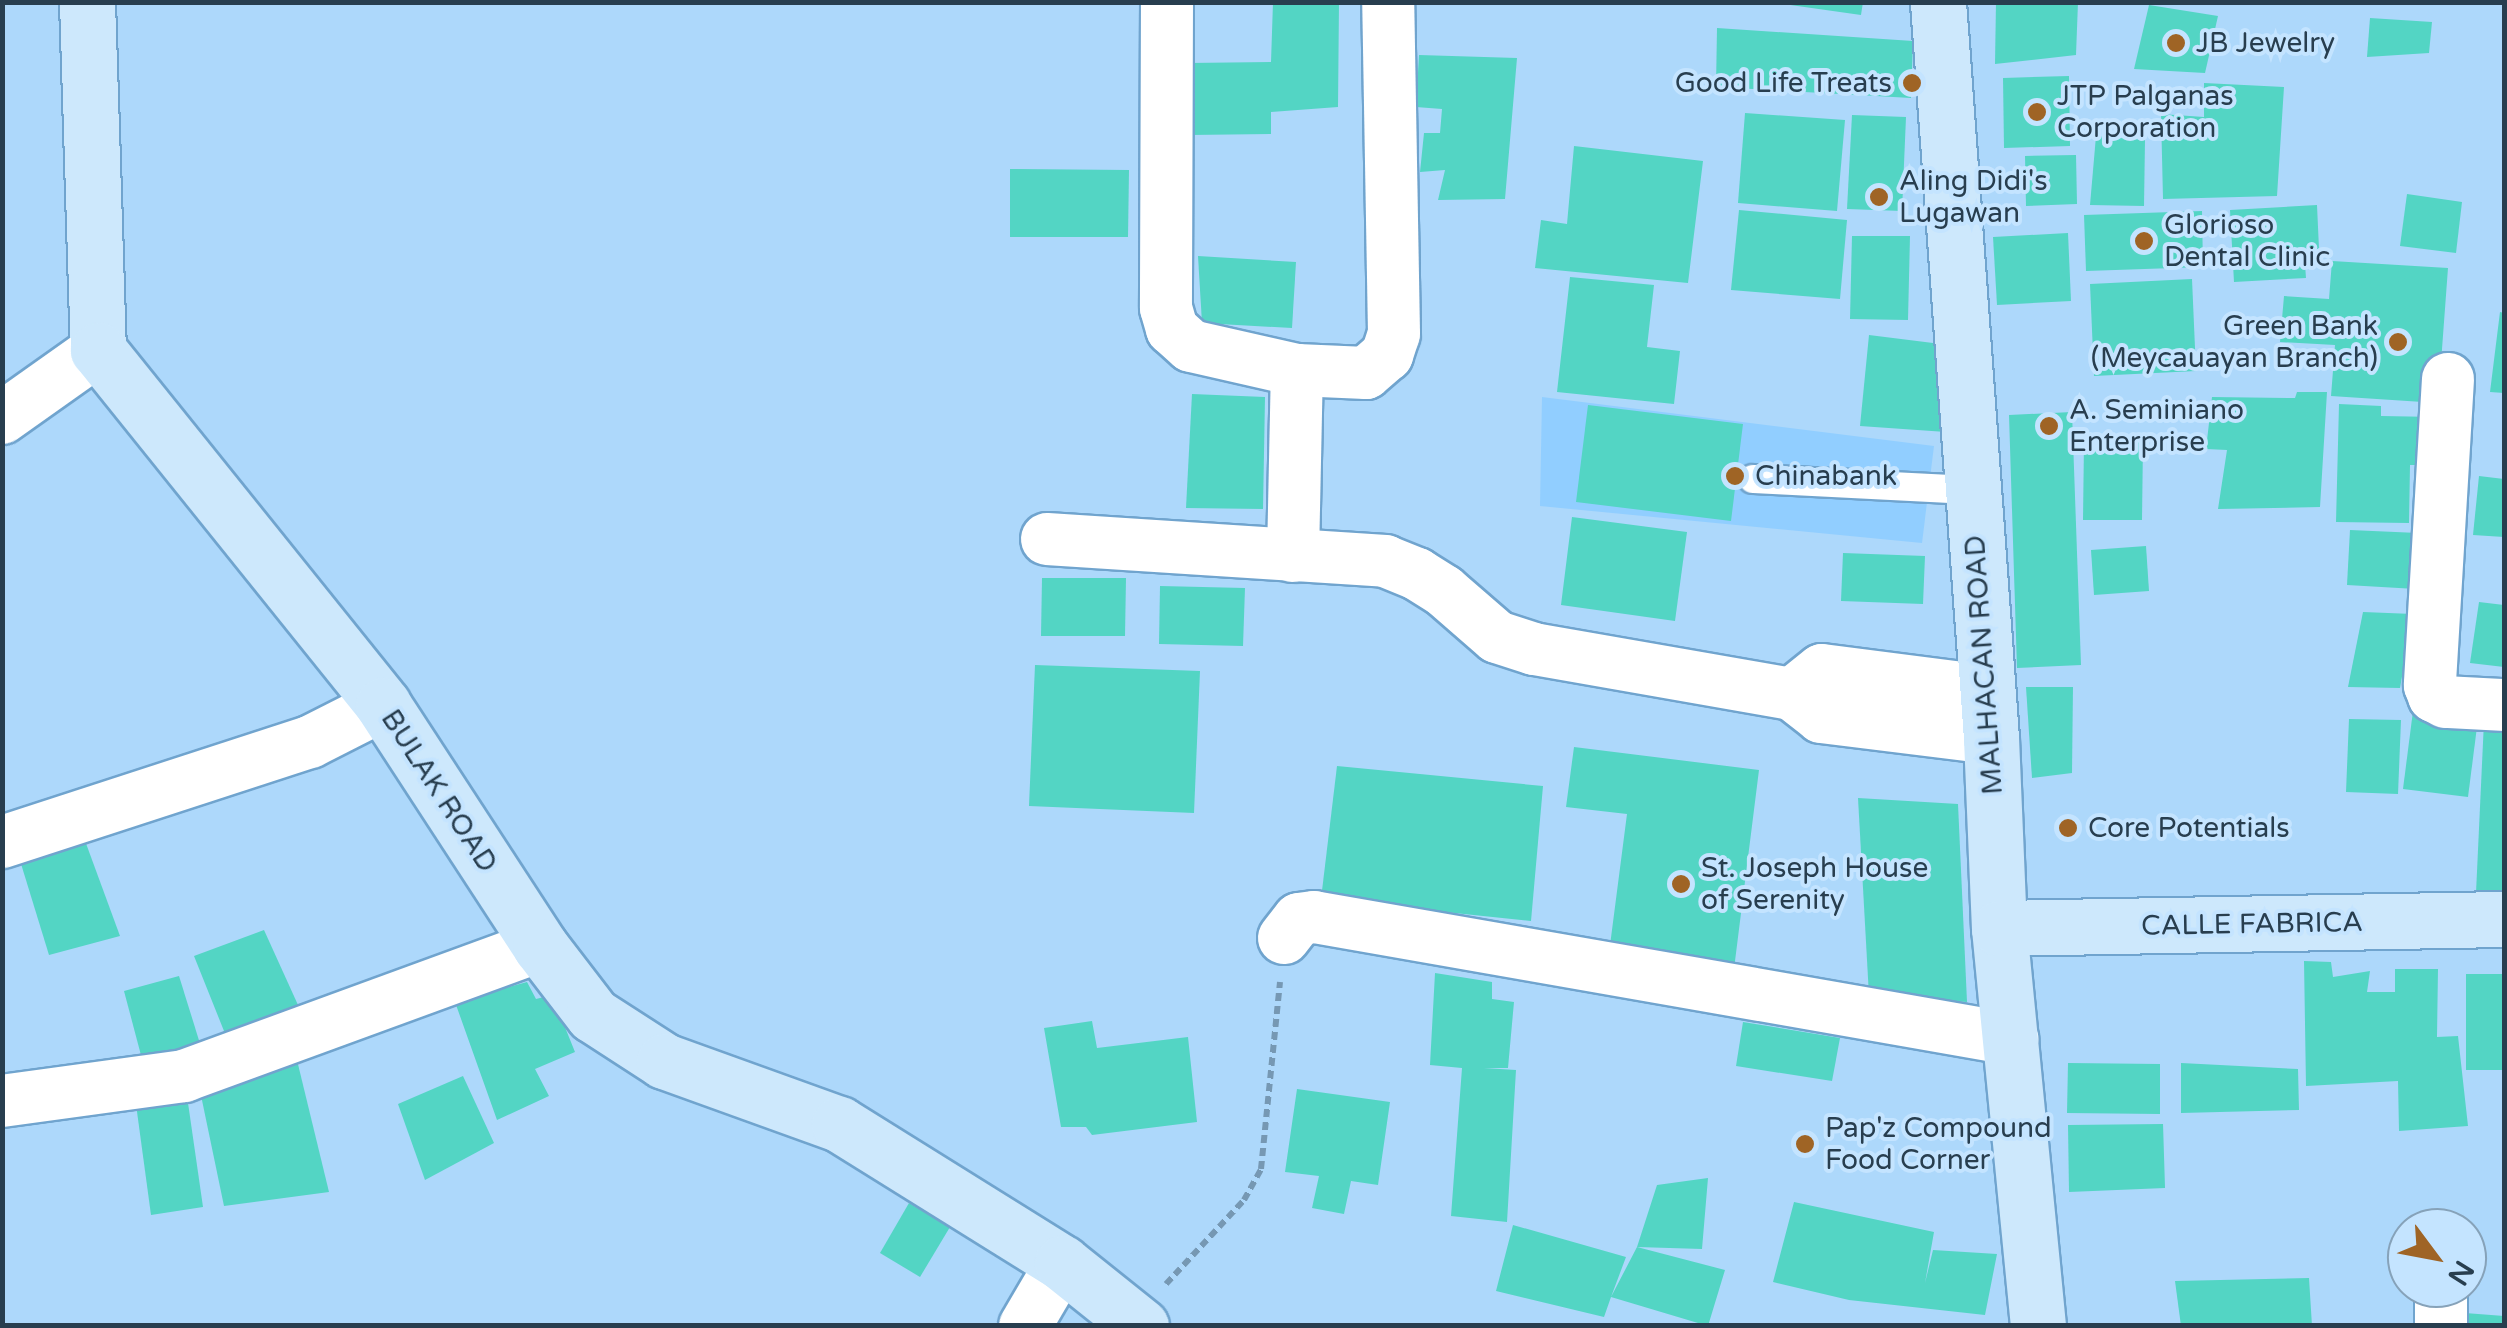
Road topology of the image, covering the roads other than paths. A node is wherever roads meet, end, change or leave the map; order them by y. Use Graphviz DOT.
graph roads {
  1 [pos="86,2"];
  2 [pos="1167,2"];
  3 [pos="1388,2"];
  4 [pos="1938,2"];
  5 [pos="98,350"];
  6 [pos="1296,370"];
  7 [pos="2448,379"];
  8 [pos="2,418"];
  9 [pos="1753,479"];
  10 [pos="1971,490"];
  11 [pos="1047,539"];
  12 [pos="1293,556"];
  13 [pos="383,705"];
  14 [pos="2504,705"];
  15 [pos="1989,714"];
  16 [pos="2,842"];
  17 [pos="2504,919"];
  18 [pos="1999,928"];
  19 [pos="1284,938"];
  20 [pos="540,946"];
  21 [pos="2012,1039"];
  22 [pos="2,1100"];
  23 [pos="1062,1263"];
  24 [pos="1138,1322"];
  25 [pos="1025,1326"];
  26 [pos="2038,1326"];
  1 -- 5 [label="street"];
  2 -- 6 [label="street"];
  3 -- 6 [label="street"];
  4 -- 10 [label="street, MALHACAN ROAD"];
  5 -- 8 [label="street"];
  5 -- 13 [label="street, BULAK ROAD"];
  6 -- 12 [label="street"];
  7 -- 14 [label="street"];
  9 -- 10 [label="lane"];
  10 -- 15 [label="street, MALHACAN ROAD"];
  11 -- 12 [label="street"];
  12 -- 15 [label="street"];
  13 -- 16 [label="street"];
  13 -- 20 [label="street, BULAK ROAD"];
  15 -- 18 [label="street, MALHACAN ROAD"];
  17 -- 18 [label="street, CALLE FABRICA"];
  18 -- 21 [label="street, MALHACAN ROAD"];
  19 -- 21 [label="street"];
  20 -- 22 [label="street"];
  20 -- 23 [label="street, BULAK ROAD"];
  21 -- 26 [label="street, MALHACAN ROAD"];
  23 -- 24 [label="street, BULAK ROAD"];
  23 -- 25 [label="street"];
}
